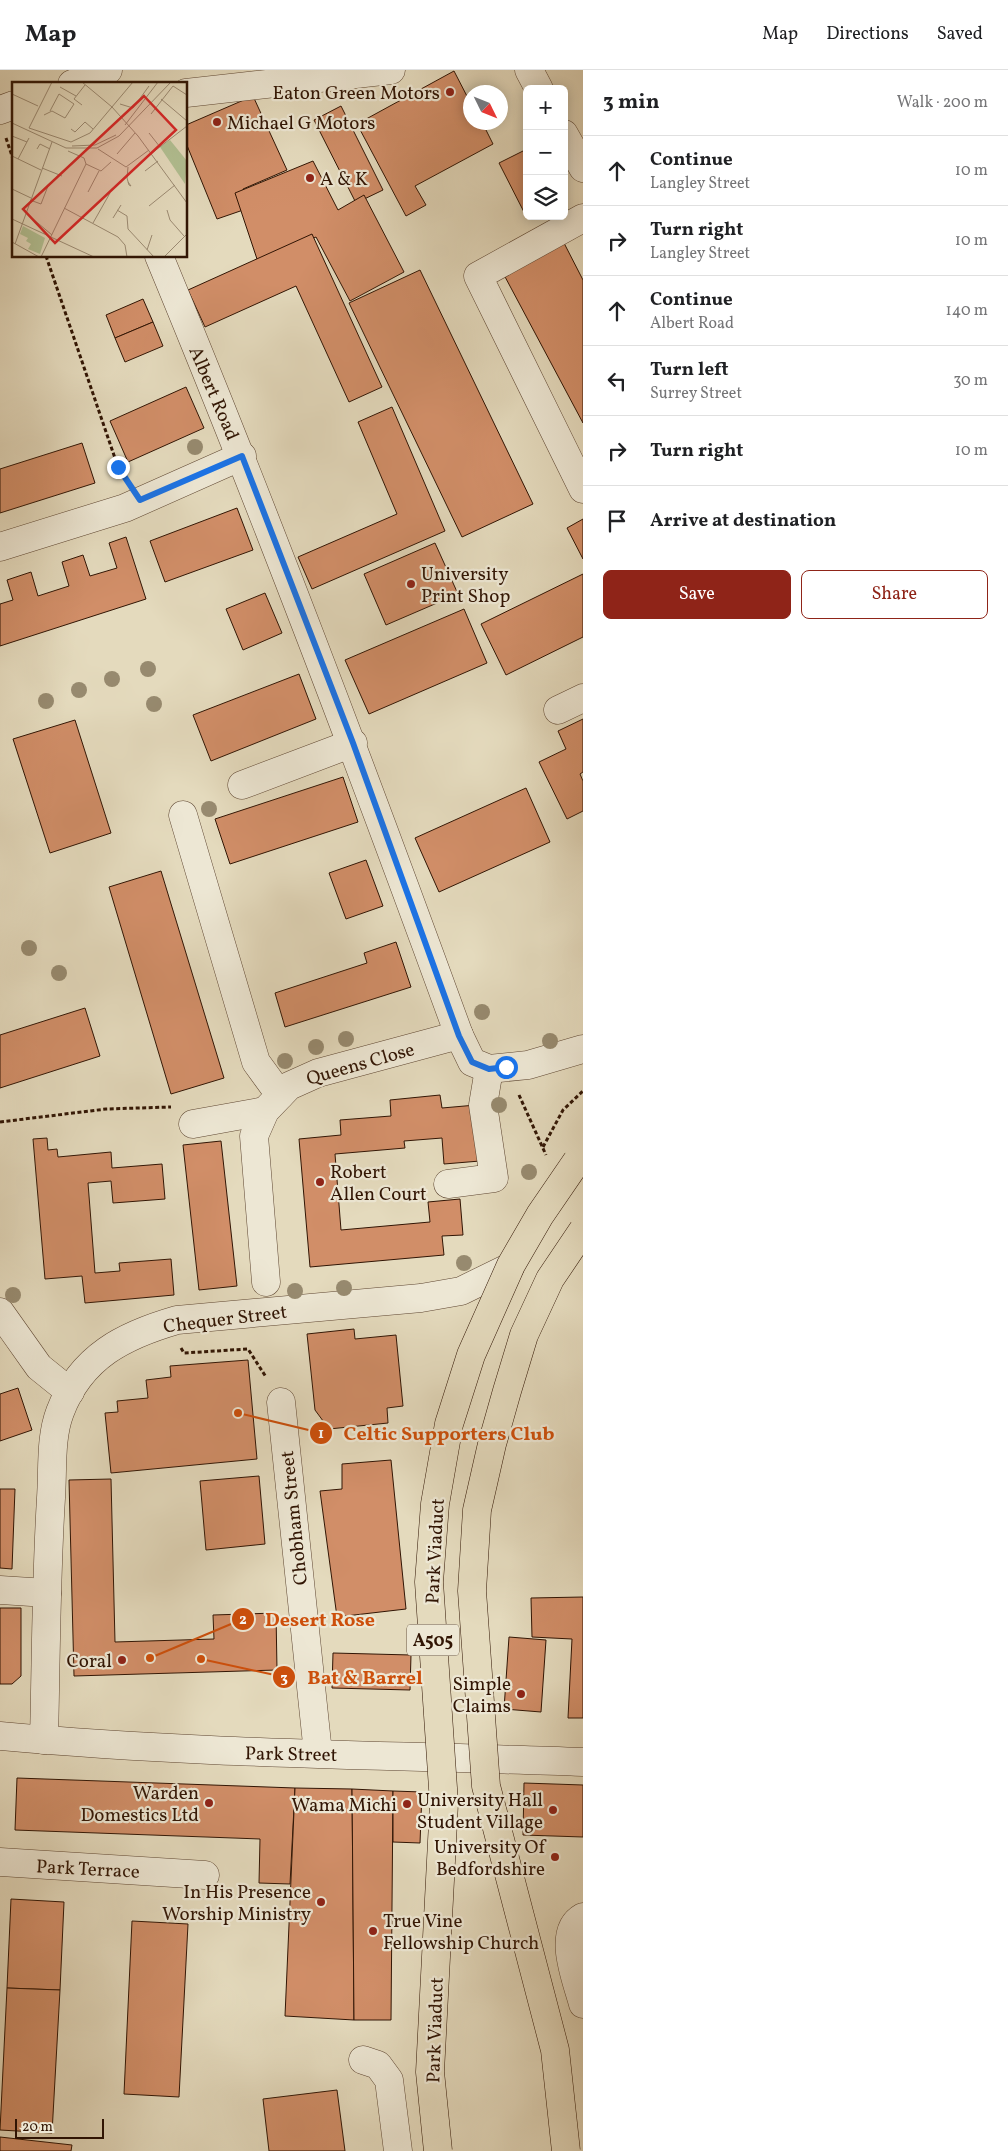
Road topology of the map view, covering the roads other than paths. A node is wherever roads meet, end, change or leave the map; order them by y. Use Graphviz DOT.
graph roads {
  1 [pos="391,70"];
  2 [pos="529,70"];
  3 [pos="537,85"];
  4 [pos="188,93"];
  5 [pos="12,107"];
  6 [pos="1,120"];
  7 [pos="568,141"];
  8 [pos="583,168"];
  9 [pos="583,218"];
  10 [pos="160,258"];
  11 [pos="242,456"];
  12 [pos="583,489"];
  13 [pos="0,547"];
  14 [pos="583,698"];
  15 [pos="558,710"];
  16 [pos="353,743"];
  17 [pos="242,785"];
  18 [pos="183,815"];
  19 [pos="459,1036"];
  20 [pos="583,1049"];
  21 [pos="489,1069"];
  22 [pos="273,1103"];
  23 [pos="193,1124"];
  24 [pos="577,1161"];
  25 [pos="448,1184"];
  26 [pos="583,1230"];
  27 [pos="510,1267"];
  28 [pos="266,1282"];
  29 [pos="0,1312"];
  30 [pos="70,1392"];
  31 [pos="281,1402"];
  32 [pos="0,1590"];
  33 [pos="47,1593"];
  34 [pos="0,1736"];
  35 [pos="44,1740"];
  36 [pos="318,1753"];
  37 [pos="583,1762"];
  38 [pos="0,1862"];
  39 [pos="206,1875"];
  40 [pos="583,1917"];
  41 [pos="583,2004"];
  42 [pos="363,2060"];
  43 [pos="398,2151"];
  44 [pos="438,2151"];
  45 [pos="566,2151"];
  1 -- 4 [label="street"];
  2 -- 3 [label="street"];
  5 -- 6 [label="street"];
  7 -- 8 [label="street"];
  9 -- 12 [label="street"];
  10 -- 11 [label="street, Albert Road"];
  11 -- 13 [label="street"];
  11 -- 16 [label="street, Albert Road"];
  14 -- 15 [label="street"];
  16 -- 17 [label="street"];
  16 -- 19 [label="street, Albert Road"];
  18 -- 22 [label="street"];
  19 -- 21 [label="street, Albert Road"];
  19 -- 22 [label="street, Queens Close"];
  20 -- 21 [label="street"];
  21 -- 25 [label="street"];
  22 -- 23 [label="street"];
  22 -- 28 [label="street"];
  24 -- 27 [label="highway, Park Viaduct / A505, bridge"];
  26 -- 45 [label="highway, A505, bridge"];
  27 -- 30 [label="street, Chequer Street"];
  27 -- 44 [label="highway, Park Viaduct / A505, bridge"];
  29 -- 30 [label="street"];
  30 -- 33 [label="street, Chequer Street"];
  31 -- 36 [label="street, Chobham Street"];
  32 -- 33 [label="street"];
  33 -- 35 [label="street, Chequer Street"];
  34 -- 35 [label="street, Park Street"];
  35 -- 36 [label="street, Park Street"];
  36 -- 37 [label="street, Park Street"];
  38 -- 39 [label="street, Park Terrace"];
  40 -- 41 [label="street"];
  42 -- 43 [label="street"];
}
